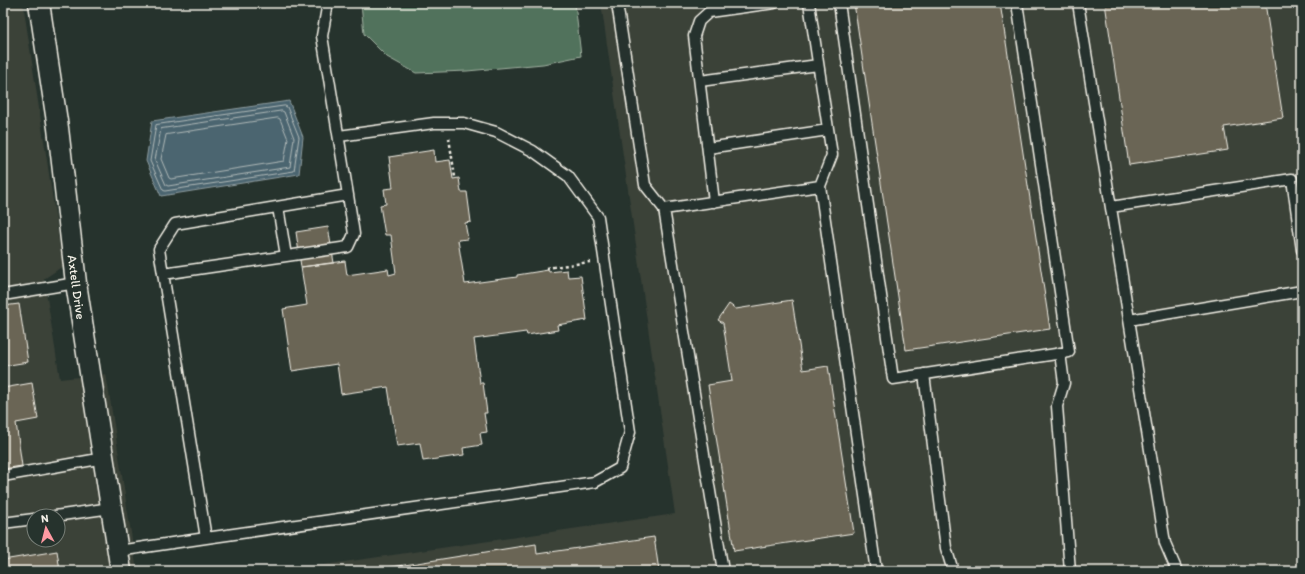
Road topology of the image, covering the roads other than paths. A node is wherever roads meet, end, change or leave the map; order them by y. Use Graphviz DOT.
graph roads {
  1 [pos="39,3"];
  2 [pos="329,3"];
  3 [pos="617,3"];
  4 [pos="774,3"];
  5 [pos="809,3"];
  6 [pos="839,3"];
  7 [pos="1017,3"];
  8 [pos="1078,3"];
  9 [pos="818,65"];
  10 [pos="700,81"];
  11 [pos="828,130"];
  12 [pos="338,136"];
  13 [pos="708,148"];
  14 [pos="820,186"];
  15 [pos="348,195"];
  16 [pos="714,202"];
  17 [pos="278,207"];
  18 [pos="1111,207"];
  19 [pos="664,209"];
  20 [pos="1302,250"];
  21 [pos="286,256"];
  22 [pos="163,274"];
  23 [pos="76,283"];
  24 [pos="1302,292"];
  25 [pos="3,295"];
  26 [pos="1129,320"];
  27 [pos="1060,353"];
  28 [pos="924,374"];
  29 [pos="104,458"];
  30 [pos="3,476"];
  31 [pos="112,508"];
  32 [pos="66,514"];
  33 [pos="26,520"];
  34 [pos="3,523"];
  35 [pos="206,538"];
  36 [pos="118,551"];
  37 [pos="121,571"];
  38 [pos="723,571"];
  39 [pos="876,571"];
  40 [pos="953,571"];
  41 [pos="1070,571"];
  42 [pos="1177,571"];
  1 -- 23 [label="street, Axtell Drive"];
  2 -- 12 [label="lane"];
  3 -- 19 [label="lane"];
  4 -- 10 [label="lane"];
  5 -- 9 [label="lane"];
  6 -- 28 [label="lane"];
  7 -- 27 [label="lane"];
  8 -- 18 [label="lane"];
  9 -- 10 [label="lane"];
  9 -- 11 [label="lane"];
  10 -- 13 [label="lane"];
  11 -- 13 [label="lane"];
  11 -- 14 [label="lane"];
  12 -- 15 [label="lane"];
  12 -- 35 [label="lane"];
  13 -- 16 [label="lane"];
  14 -- 16 [label="lane"];
  14 -- 39 [label="lane"];
  15 -- 17 [label="lane"];
  15 -- 21 [label="lane"];
  16 -- 19 [label="lane"];
  17 -- 21 [label="lane"];
  17 -- 22 [label="lane"];
  18 -- 20 [label="lane"];
  18 -- 26 [label="lane"];
  19 -- 38 [label="lane"];
  21 -- 22 [label="lane"];
  22 -- 35 [label="lane"];
  23 -- 25 [label="lane"];
  23 -- 29 [label="street, Axtell Drive"];
  24 -- 26 [label="lane"];
  26 -- 42 [label="lane"];
  27 -- 28 [label="lane"];
  27 -- 41 [label="lane"];
  28 -- 40 [label="lane"];
  29 -- 30 [label="lane"];
  29 -- 31 [label="street, Axtell Drive"];
  31 -- 32 [label="lane"];
  31 -- 36 [label="street, Axtell Drive"];
  33 -- 34 [label="lane"];
  35 -- 36 [label="lane"];
  36 -- 37 [label="street, Axtell Drive"];
}
